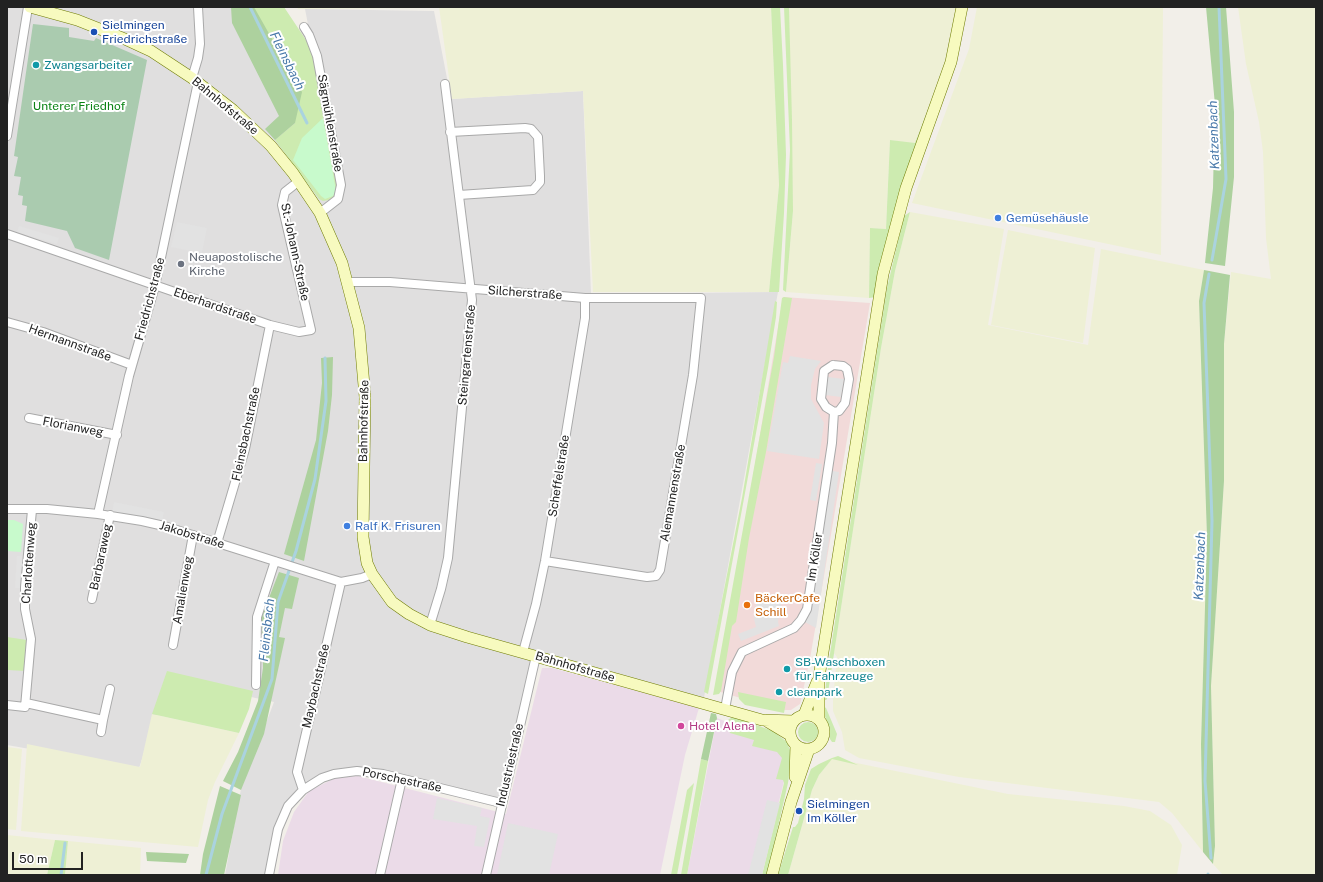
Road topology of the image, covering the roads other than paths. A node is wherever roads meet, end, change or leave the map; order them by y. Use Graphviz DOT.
graph roads {
  1 [pos="29,7"];
  2 [pos="198,7"];
  3 [pos="962,7"];
  4 [pos="304,27"];
  5 [pos="195,80"];
  6 [pos="445,84"];
  7 [pos="450,132"];
  8 [pos="7,136"];
  9 [pos="299,181"];
  10 [pos="459,195"];
  11 [pos="320,213"];
  12 [pos="7,234"];
  13 [pos="348,282"];
  14 [pos="155,286"];
  15 [pos="472,289"];
  16 [pos="586,298"];
  17 [pos="701,298"];
  18 [pos="7,322"];
  19 [pos="270,325"];
  20 [pos="312,330"];
  21 [pos="132,366"];
  22 [pos="834,412"];
  23 [pos="29,418"];
  24 [pos="117,435"];
  25 [pos="7,510"];
  26 [pos="32,510"];
  27 [pos="98,514"];
  28 [pos="110,515"];
  29 [pos="194,535"];
  30 [pos="217,543"];
  31 [pos="545,561"];
  32 [pos="277,562"];
  33 [pos="372,574"];
  34 [pos="341,582"];
  35 [pos="92,599"];
  36 [pos="430,625"];
  37 [pos="173,645"];
  38 [pos="523,652"];
  39 [pos="536,656"];
  40 [pos="819,677"];
  41 [pos="256,685"];
  42 [pos="110,689"];
  43 [pos="26,703"];
  44 [pos="7,705"];
  45 [pos="725,709"];
  46 [pos="799,718"];
  47 [pos="819,719"];
  48 [pos="104,720"];
  49 [pos="765,720"];
  50 [pos="101,732"];
  51 [pos="790,735"];
  52 [pos="796,746"];
  53 [pos="809,750"];
  54 [pos="402,779"];
  55 [pos="795,787"];
  56 [pos="302,790"];
  57 [pos="501,803"];
  58 [pos="269,875"];
  59 [pos="380,875"];
  60 [pos="486,875"];
  61 [pos="772,875"];
  1 -- 5 [label="street, Bahnhofstraße"];
  1 -- 8 [label="street"];
  2 -- 5 [label="street, Friedrichstraße"];
  3 -- 40 [label="street"];
  4 -- 11 [label="street, Sägmühlenstraße"];
  5 -- 9 [label="street, Bahnhofstraße"];
  5 -- 14 [label="street, Friedrichstraße"];
  6 -- 7 [label="street, Steingartenstraße"];
  7 -- 10 [label="street, Steingartenstraße"];
  7 -- 10 [label="street"];
  9 -- 11 [label="street, Bahnhofstraße"];
  9 -- 20 [label="street, St.-Johann-Straße"];
  10 -- 15 [label="street, Steingartenstraße"];
  11 -- 13 [label="street, Bahnhofstraße"];
  12 -- 14 [label="street, Eberhardstraße"];
  13 -- 15 [label="street, Silcherstraße"];
  13 -- 33 [label="street, Bahnhofstraße"];
  14 -- 19 [label="street, Eberhardstraße"];
  14 -- 21 [label="street, Friedrichstraße"];
  15 -- 16 [label="street, Silcherstraße"];
  15 -- 36 [label="street, Steingartenstraße"];
  16 -- 17 [label="street, Silcherstraße"];
  16 -- 31 [label="street, Scheffelstraße"];
  17 -- 31 [label="street, Alemannenstraße"];
  18 -- 21 [label="street, Hermannstraße"];
  19 -- 20 [label="street, Eberhardstraße"];
  19 -- 30 [label="street, Fleinsbachstraße"];
  21 -- 24 [label="street, Friedrichstraße"];
  22 -- 22 [label="street"];
  22 -- 45 [label="street, Im Köller"];
  23 -- 24 [label="street, Florianweg"];
  24 -- 27 [label="street, Friedrichstraße"];
  25 -- 26 [label="street, Jakobstraße"];
  26 -- 27 [label="street, Jakobstraße"];
  26 -- 43 [label="street, Charlottenweg"];
  27 -- 28 [label="street, Jakobstraße"];
  28 -- 29 [label="street, Jakobstraße"];
  28 -- 35 [label="street, Barbaraweg"];
  29 -- 30 [label="street, Jakobstraße"];
  29 -- 37 [label="street, Amalienweg"];
  30 -- 32 [label="street, Jakobstraße"];
  31 -- 38 [label="street, Scheffelstraße"];
  32 -- 34 [label="street, Jakobstraße"];
  32 -- 41 [label="street"];
  33 -- 34 [label="street, Jakobstraße"];
  33 -- 36 [label="street, Bahnhofstraße"];
  34 -- 56 [label="street, Maybachstraße"];
  36 -- 38 [label="street, Bahnhofstraße"];
  38 -- 39 [label="street, Bahnhofstraße"];
  39 -- 45 [label="street, Bahnhofstraße"];
  39 -- 57 [label="street, Industriestraße"];
  40 -- 46 [label="street"];
  40 -- 47 [label="street"];
  42 -- 48 [label="street"];
  43 -- 44 [label="street"];
  43 -- 48 [label="street"];
  45 -- 49 [label="street, Bahnhofstraße"];
  46 -- 47 [label="street"];
  46 -- 49 [label="street, Bahnhofstraße"];
  46 -- 51 [label="street"];
  47 -- 53 [label="street"];
  48 -- 50 [label="street"];
  49 -- 51 [label="street, Bahnhofstraße"];
  51 -- 52 [label="street"];
  52 -- 53 [label="street"];
  52 -- 55 [label="street"];
  53 -- 55 [label="street"];
  54 -- 56 [label="street, Porschestraße"];
  54 -- 57 [label="street, Porschestraße"];
  54 -- 59 [label="street"];
  55 -- 61 [label="street"];
  56 -- 58 [label="street, Porschestraße"];
  57 -- 60 [label="street, Industriestraße"];
}
